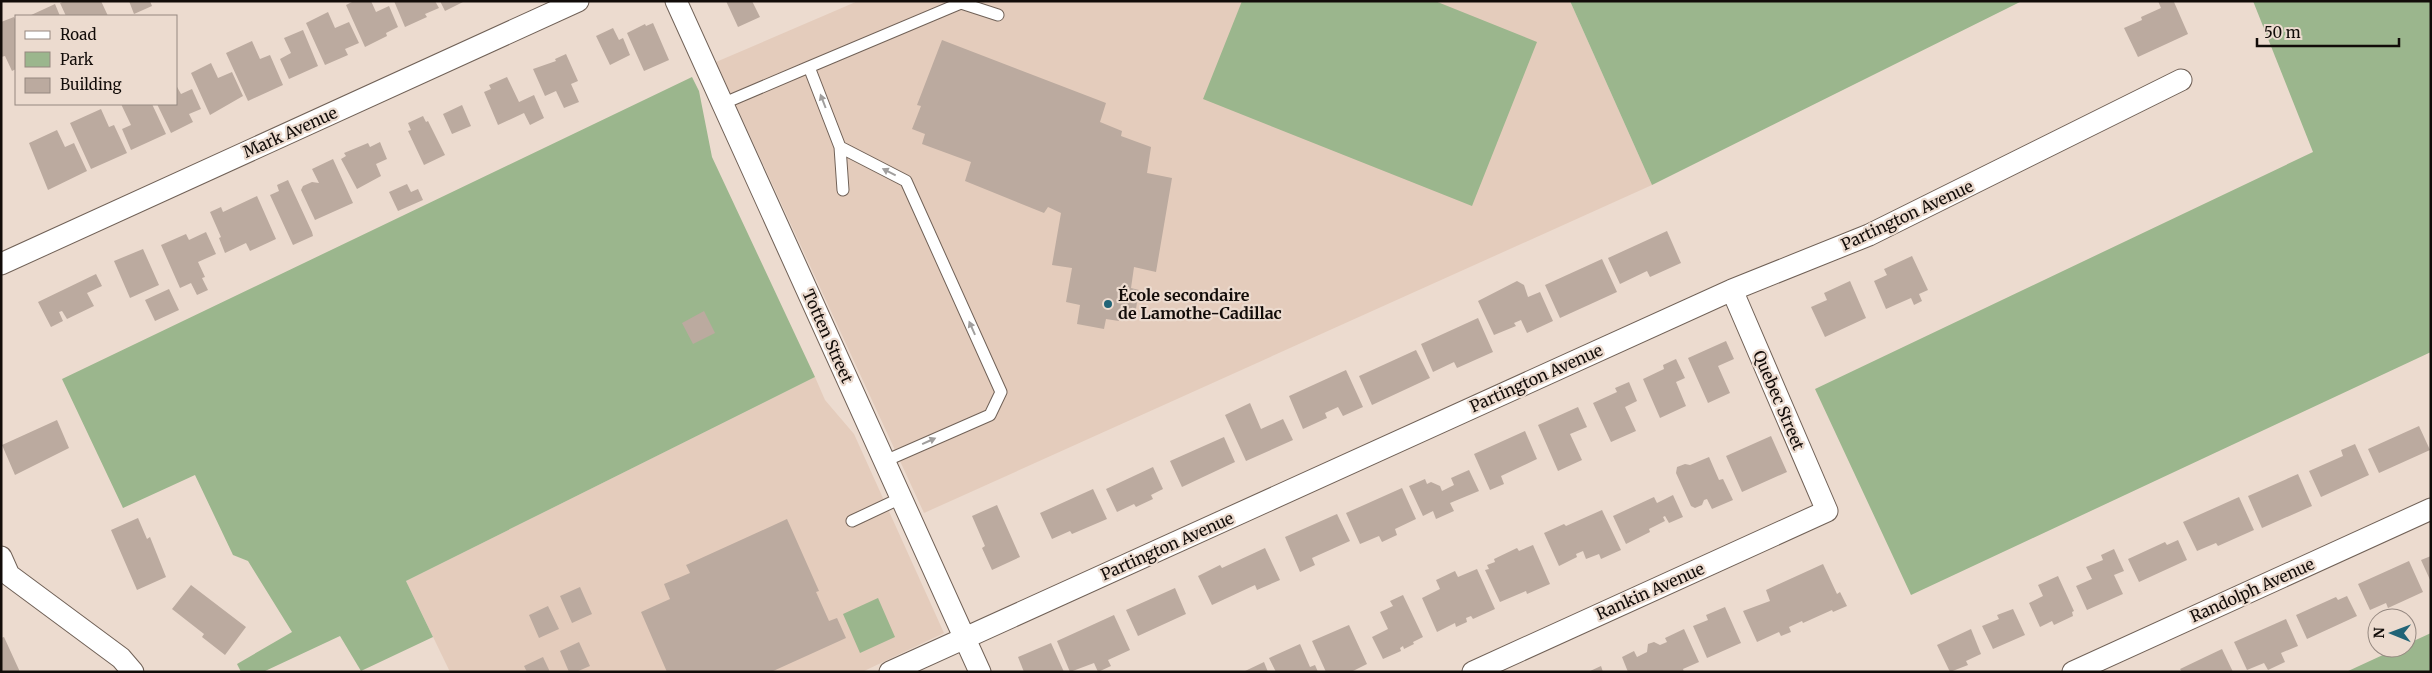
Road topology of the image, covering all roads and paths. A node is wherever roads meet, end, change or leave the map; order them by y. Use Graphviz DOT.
graph roads {
  1 [pos="578,1"];
  2 [pos="676,1"];
  3 [pos="998,15"];
  4 [pos="809,67"];
  5 [pos="2181,80"];
  6 [pos="722,104"];
  7 [pos="840,147"];
  8 [pos="843,190"];
  9 [pos="1,264"];
  10 [pos="1732,290"];
  11 [pos="884,461"];
  12 [pos="901,498"];
  13 [pos="2431,509"];
  14 [pos="1827,511"];
  15 [pos="852,521"];
  16 [pos="4,570"];
  17 [pos="965,638"];
  18 [pos="133,672"];
  19 [pos="890,672"];
  20 [pos="980,672"];
  21 [pos="1473,672"];
  22 [pos="2073,672"];
  1 -- 9 [label="street, Mark Avenue"];
  2 -- 6 [label="street, Totten Street"];
  3 -- 4 [label="lane"];
  4 -- 6 [label="lane"];
  7 -- 4 [label="lane, one-way"];
  5 -- 10 [label="street, Partington Avenue"];
  6 -- 11 [label="street, Totten Street"];
  7 -- 8 [label="lane"];
  11 -- 7 [label="lane, one-way"];
  10 -- 14 [label="street, Quebec Street"];
  10 -- 17 [label="street, Partington Avenue"];
  11 -- 12 [label="street, Totten Street"];
  12 -- 15 [label="lane"];
  12 -- 17 [label="street, Totten Street"];
  13 -- 22 [label="street, Randolph Avenue"];
  14 -- 21 [label="street, Rankin Avenue"];
  16 -- 18 [label="street"];
  17 -- 19 [label="street, Partington Avenue"];
  17 -- 20 [label="street, Totten Street"];
}
